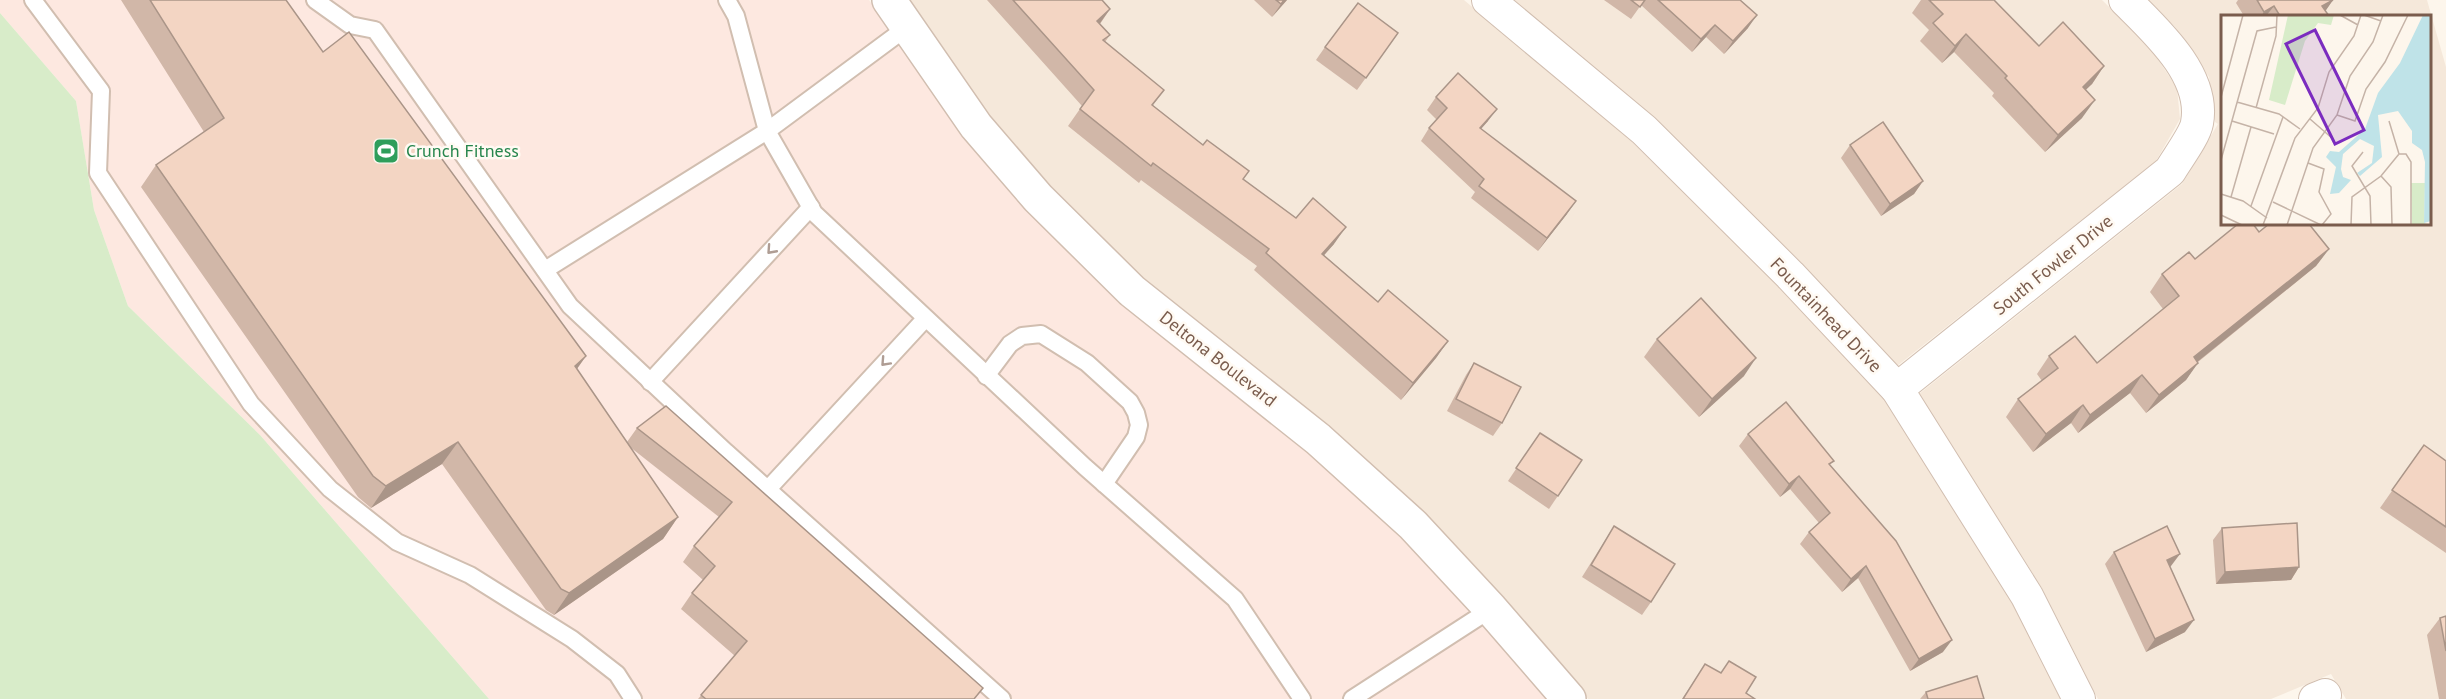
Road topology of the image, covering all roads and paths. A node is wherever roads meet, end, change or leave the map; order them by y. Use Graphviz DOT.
graph roads {
  1 [pos="33,0"];
  2 [pos="315,0"];
  3 [pos="727,0"];
  4 [pos="889,0"];
  5 [pos="1488,0"];
  6 [pos="2125,0"];
  7 [pos="906,28"];
  8 [pos="767,131"];
  9 [pos="811,207"];
  10 [pos="545,270"];
  11 [pos="925,319"];
  12 [pos="986,376"];
  13 [pos="650,382"];
  14 [pos="1897,389"];
  15 [pos="1104,484"];
  16 [pos="768,489"];
  17 [pos="1491,609"];
  18 [pos="633,699"];
  19 [pos="1002,699"];
  20 [pos="1302,699"];
  21 [pos="1352,699"];
  22 [pos="1569,699"];
  23 [pos="2079,699"];
  1 -- 18 [label="lane"];
  2 -- 10 [label="lane"];
  3 -- 8 [label="lane"];
  4 -- 7 [label="street, Deltona Boulevard"];
  5 -- 14 [label="street, Fountainhead Drive"];
  6 -- 14 [label="street, South Fowler Drive"];
  7 -- 8 [label="lane"];
  7 -- 17 [label="street, Deltona Boulevard"];
  8 -- 9 [label="lane"];
  8 -- 10 [label="lane"];
  9 -- 11 [label="lane"];
  9 -- 13 [label="lane, one-way"];
  10 -- 13 [label="lane"];
  11 -- 12 [label="lane"];
  11 -- 16 [label="lane, one-way"];
  12 -- 15 [label="lane"];
  12 -- 15 [label="lane"];
  13 -- 16 [label="lane"];
  14 -- 23 [label="street, Fountainhead Drive"];
  15 -- 20 [label="lane"];
  16 -- 19 [label="lane"];
  17 -- 21 [label="lane"];
  17 -- 22 [label="street, Deltona Boulevard"];
}
